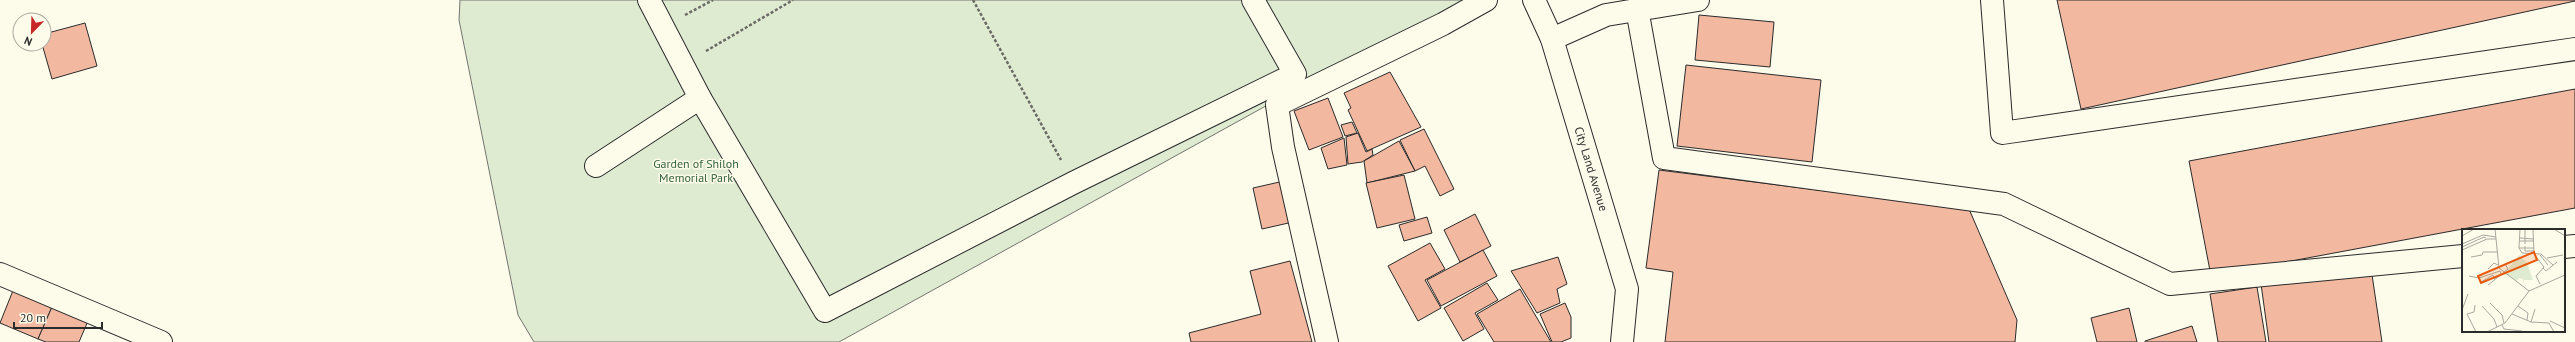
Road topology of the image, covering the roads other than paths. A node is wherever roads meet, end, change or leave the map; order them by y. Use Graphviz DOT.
graph roads {
  1 [pos="649,0"];
  2 [pos="1252,0"];
  3 [pos="1486,0"];
  4 [pos="1534,0"];
  5 [pos="1698,0"];
  6 [pos="1992,0"];
  7 [pos="1637,9"];
  8 [pos="1552,39"];
  9 [pos="2575,49"];
  10 [pos="700,98"];
  11 [pos="596,166"];
  12 [pos="2575,246"];
  13 [pos="2565,247"];
  14 [pos="2462,256"];
  15 [pos="0,274"];
  16 [pos="161,342"];
  17 [pos="1327,342"];
  18 [pos="1622,342"];
  1 -- 10 [label="street"];
  2 -- 10 [label="street"];
  3 -- 17 [label="street"];
  4 -- 8 [label="street, City Land Avenue"];
  5 -- 7 [label="street"];
  6 -- 9 [label="street"];
  7 -- 8 [label="street"];
  7 -- 14 [label="street"];
  8 -- 18 [label="street, City Land Avenue"];
  10 -- 11 [label="street"];
  12 -- 13 [label="street"];
  15 -- 16 [label="street"];
}
